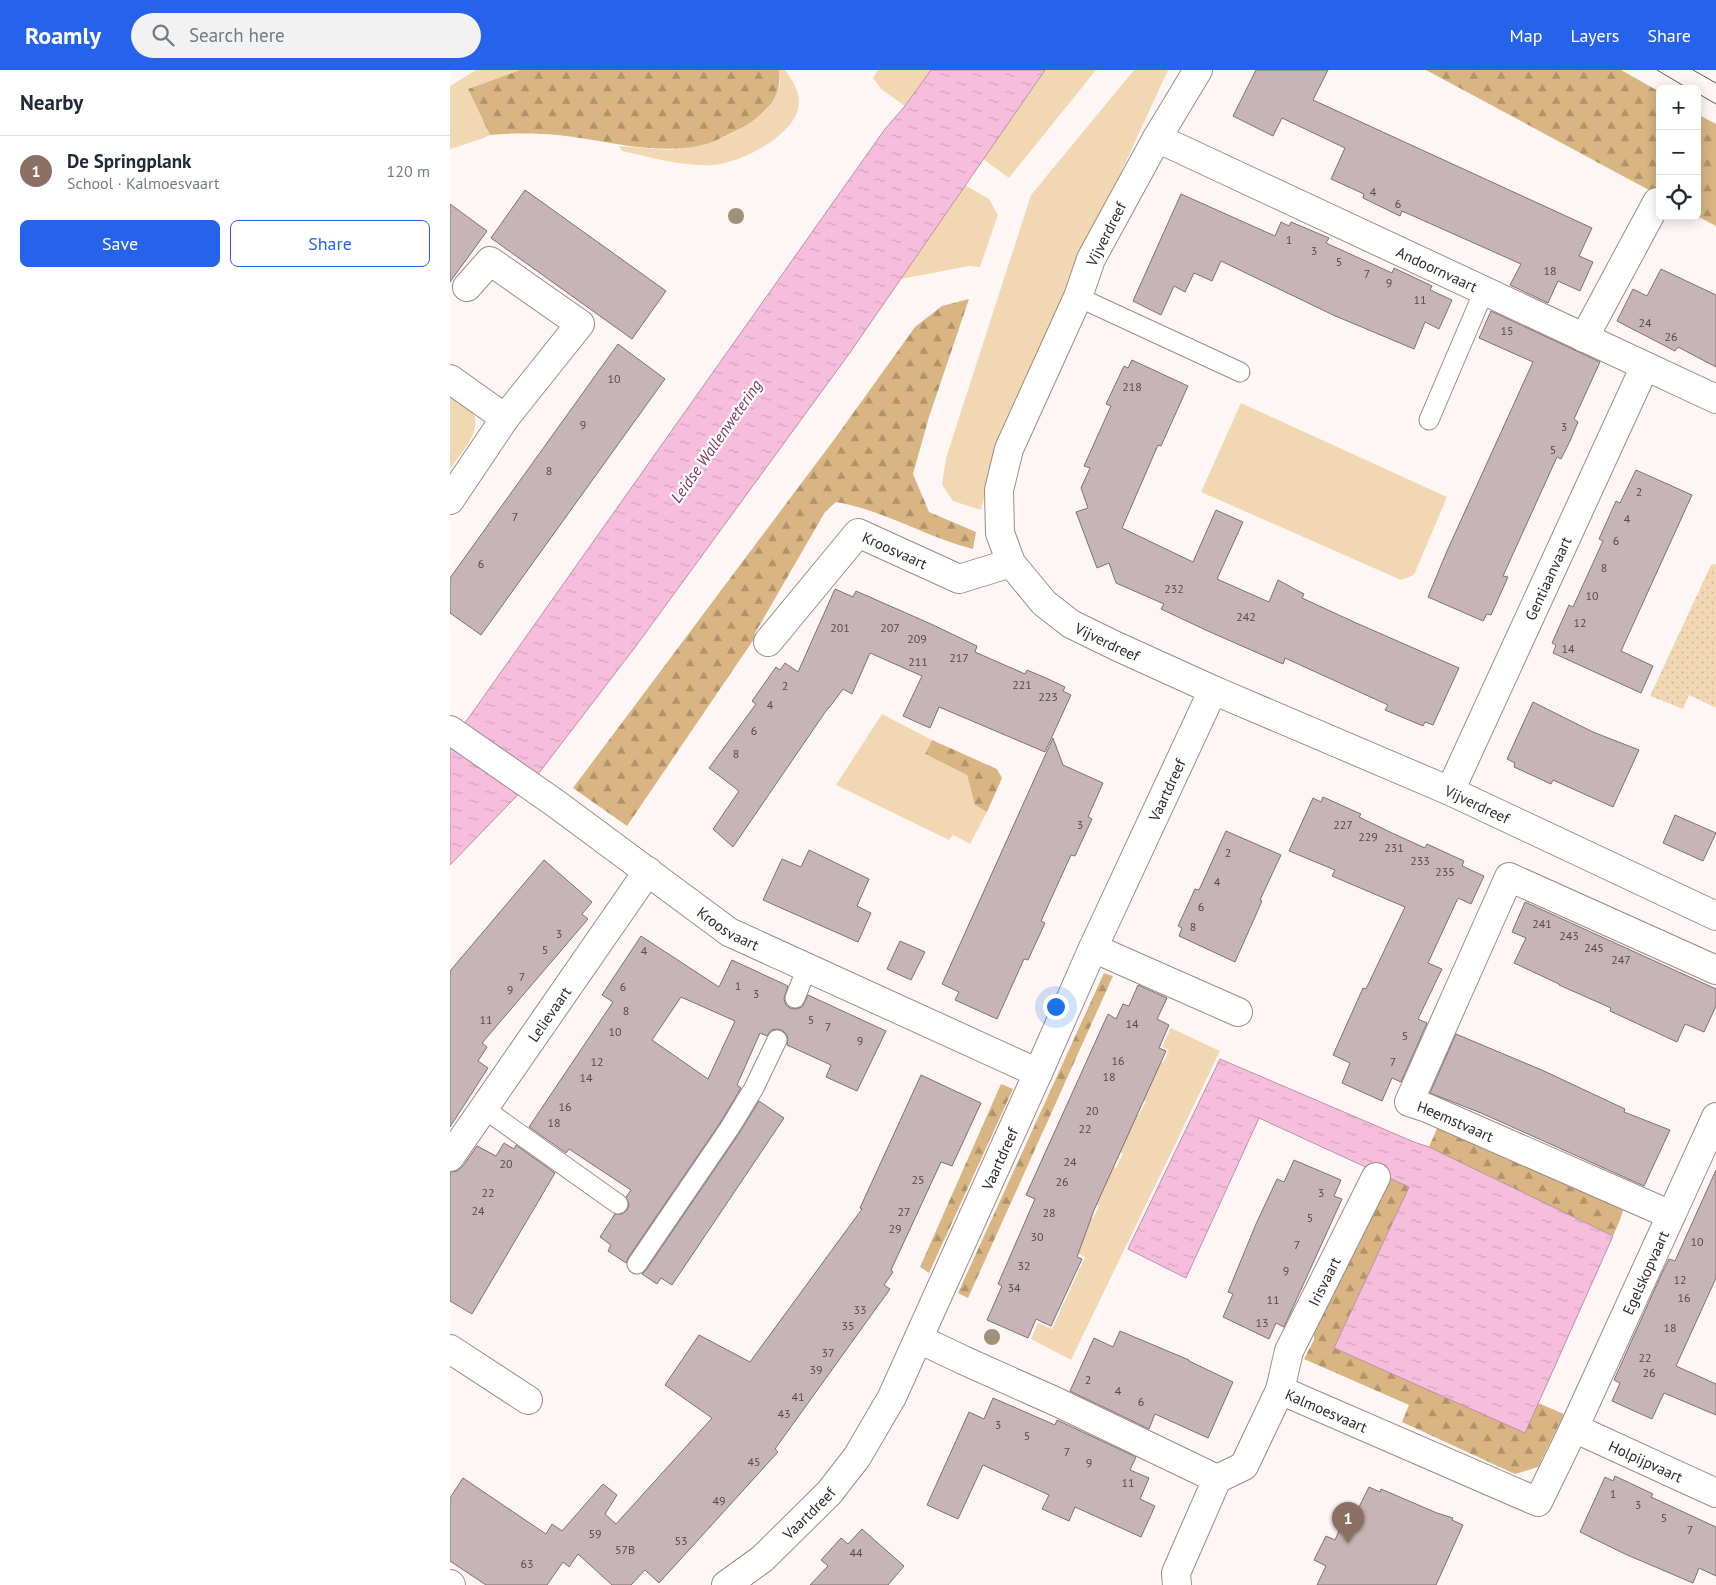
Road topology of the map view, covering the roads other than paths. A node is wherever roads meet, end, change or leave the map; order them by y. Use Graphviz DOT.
graph roads {
  1 [pos="1198,70"];
  2 [pos="1157,138"];
  3 [pos="1656,204"];
  4 [pos="467,287"];
  5 [pos="1484,291"];
  6 [pos="1078,297"];
  7 [pos="1584,338"];
  8 [pos="1645,366"];
  9 [pos="1240,372"];
  10 [pos="450,379"];
  11 [pos="1716,399"];
  12 [pos="505,418"];
  13 [pos="1429,420"];
  14 [pos="450,500"];
  15 [pos="1011,563"];
  16 [pos="768,642"];
  17 [pos="1213,690"];
  18 [pos="450,730"];
  19 [pos="1450,791"];
  20 [pos="648,871"];
  21 [pos="1716,916"];
  22 [pos="1093,948"];
  23 [pos="807,968"];
  24 [pos="1716,970"];
  25 [pos="795,998"];
  26 [pos="1238,1012"];
  27 [pos="777,1040"];
  28 [pos="1038,1073"];
  29 [pos="483,1108"];
  30 [pos="1716,1117"];
  31 [pos="450,1157"];
  32 [pos="1376,1177"];
  33 [pos="618,1204"];
  34 [pos="1671,1215"];
  35 [pos="636,1264"];
  36 [pos="919,1339"];
  37 [pos="450,1349"];
  38 [pos="1280,1390"];
  39 [pos="528,1400"];
  40 [pos="1574,1428"];
  41 [pos="1217,1479"];
  42 [pos="1716,1493"];
  43 [pos="726,1585"];
  44 [pos="1177,1585"];
  1 -- 2 [label="street, Vijverdreef"];
  2 -- 5 [label="street, Andoornvaart"];
  2 -- 6 [label="street, Vijverdreef"];
  3 -- 7 [label="street"];
  4 -- 12 [label="street"];
  5 -- 7 [label="street, Andoornvaart"];
  5 -- 13 [label="lane"];
  6 -- 9 [label="lane"];
  6 -- 15 [label="street, Vijverdreef"];
  7 -- 8 [label="street, Andoornvaart"];
  8 -- 11 [label="street, Andoornvaart"];
  8 -- 19 [label="street, Gentiaanvaart"];
  10 -- 12 [label="street"];
  12 -- 14 [label="street"];
  15 -- 16 [label="street, Kroosvaart"];
  15 -- 17 [label="street, Vijverdreef"];
  17 -- 19 [label="street, Vijverdreef"];
  17 -- 22 [label="street, Vaartdreef"];
  18 -- 20 [label="street, Kroosvaart"];
  19 -- 21 [label="street, Vijverdreef"];
  20 -- 23 [label="street, Kroosvaart"];
  20 -- 29 [label="street, Lelievaart"];
  22 -- 26 [label="street"];
  22 -- 28 [label="street, Vaartdreef"];
  23 -- 25 [label="lane"];
  23 -- 28 [label="street, Kroosvaart"];
  24 -- 34 [label="street, Heemstvaart"];
  27 -- 35 [label="lane"];
  28 -- 36 [label="street, Vaartdreef"];
  29 -- 31 [label="street, Lelievaart"];
  29 -- 33 [label="lane"];
  30 -- 34 [label="street, Egelskopvaart"];
  32 -- 38 [label="street, Irisvaart"];
  34 -- 40 [label="street, Egelskopvaart"];
  36 -- 41 [label="street"];
  36 -- 43 [label="street, Vaartdreef"];
  37 -- 39 [label="street"];
  38 -- 40 [label="street, Kalmoesvaart"];
  38 -- 41 [label="street, Kalmoesvaart"];
  40 -- 42 [label="street, Holpijpvaart"];
  41 -- 44 [label="street"];
}
